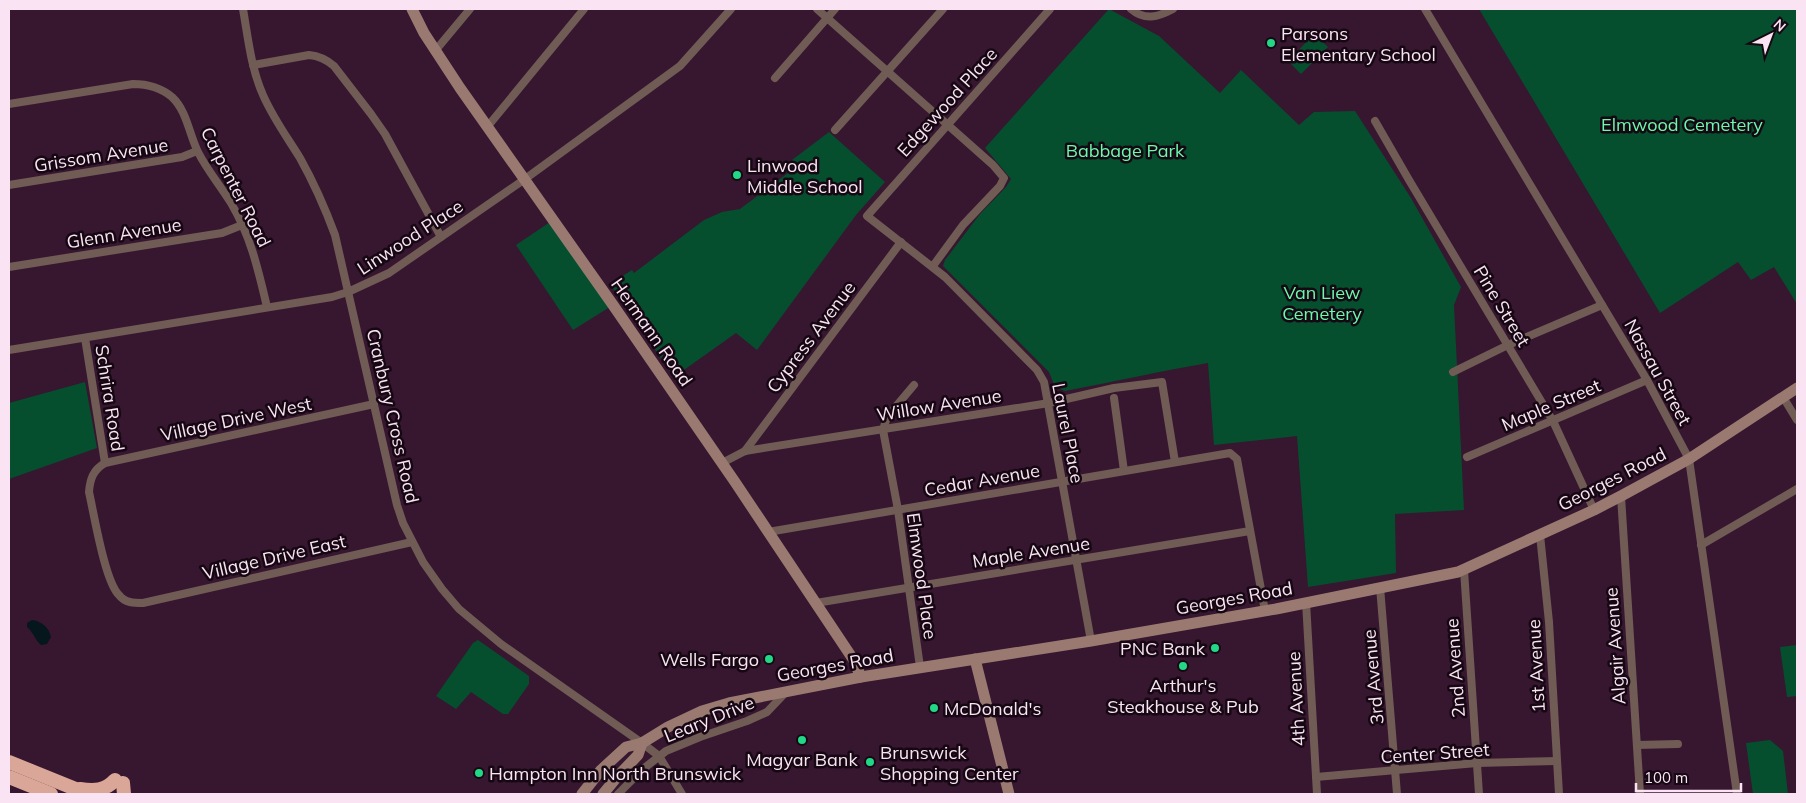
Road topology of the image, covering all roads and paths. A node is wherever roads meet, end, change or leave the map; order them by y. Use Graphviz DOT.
graph roads {
  1 [pos="243,9"];
  2 [pos="412,9"];
  3 [pos="470,9"];
  4 [pos="584,9"];
  5 [pos="731,9"];
  6 [pos="817,9"];
  7 [pos="835,9"];
  8 [pos="943,9"];
  9 [pos="1050,9"];
  10 [pos="1132,9"];
  11 [pos="1173,9"];
  12 [pos="1425,9"];
  13 [pos="827,17"];
  14 [pos="435,51"];
  15 [pos="253,65"];
  16 [pos="887,71"];
  17 [pos="774,78"];
  18 [pos="9,104"];
  19 [pos="1376,121"];
  20 [pos="947,124"];
  21 [pos="488,126"];
  22 [pos="835,130"];
  23 [pos="197,151"];
  24 [pos="525,179"];
  25 [pos="9,185"];
  26 [pos="867,216"];
  27 [pos="242,225"];
  28 [pos="441,237"];
  29 [pos="901,242"];
  30 [pos="934,266"];
  31 [pos="9,268"];
  32 [pos="348,292"];
  33 [pos="1602,305"];
  34 [pos="267,307"];
  35 [pos="85,338"];
  36 [pos="1508,345"];
  37 [pos="9,350"];
  38 [pos="1453,372"];
  39 [pos="1647,380"];
  40 [pos="914,385"];
  41 [pos="1797,388"];
  42 [pos="1783,397"];
  43 [pos="1114,398"];
  44 [pos="1049,403"];
  45 [pos="374,404"];
  46 [pos="1797,420"];
  47 [pos="1553,421"];
  48 [pos="884,430"];
  49 [pos="745,451"];
  50 [pos="1467,457"];
  51 [pos="1689,459"];
  52 [pos="1175,462"];
  53 [pos="105,463"];
  54 [pos="722,463"];
  55 [pos="1124,471"];
  56 [pos="1063,482"];
  57 [pos="1797,489"];
  58 [pos="1621,496"];
  59 [pos="898,510"];
  60 [pos="1594,510"];
  61 [pos="1250,530"];
  62 [pos="768,532"];
  63 [pos="1540,535"];
  64 [pos="412,542"];
  65 [pos="1701,544"];
  66 [pos="1076,560"];
  67 [pos="1464,570"];
  68 [pos="909,587"];
  69 [pos="1380,587"];
  70 [pos="1306,602"];
  71 [pos="816,603"];
  72 [pos="1265,611"];
  73 [pos="1091,640"];
  74 [pos="975,659"];
  75 [pos="920,667"];
  76 [pos="861,677"];
  77 [pos="787,690"];
  78 [pos="642,743"];
  79 [pos="1678,744"];
  80 [pos="1637,745"];
  81 [pos="9,756"];
  82 [pos="659,756"];
  83 [pos="1556,761"];
  84 [pos="9,762"];
  85 [pos="1477,763"];
  86 [pos="1396,771"];
  87 [pos="14,776"];
  88 [pos="1316,777"];
  89 [pos="121,786"];
  90 [pos="72,788"];
  91 [pos="51,794"];
  92 [pos="88,794"];
  93 [pos="582,794"];
  94 [pos="603,794"];
  95 [pos="618,794"];
  96 [pos="682,794"];
  97 [pos="1009,794"];
  98 [pos="1317,794"];
  99 [pos="1397,794"];
  100 [pos="1479,794"];
  101 [pos="1559,794"];
  102 [pos="1640,794"];
  103 [pos="1737,794"];
  1 -- 15 [label="street, Cranbury Cross Road"];
  2 -- 14 [label="street, Hermann Road"];
  3 -- 14 [label="street"];
  4 -- 21 [label="street"];
  5 -- 24 [label="street, Linwood Place"];
  6 -- 13 [label="street"];
  7 -- 13 [label="street"];
  8 -- 16 [label="street"];
  9 -- 20 [label="street, Edgewood Place"];
  10 -- 11 [label="street"];
  12 -- 33 [label="street, Nassau Street"];
  13 -- 16 [label="street"];
  13 -- 17 [label="street"];
  14 -- 21 [label="street, Hermann Road"];
  15 -- 28 [label="street"];
  15 -- 32 [label="street, Cranbury Cross Road"];
  16 -- 20 [label="street"];
  16 -- 22 [label="street"];
  18 -- 23 [label="street, Carpenter Road"];
  19 -- 36 [label="street, Pine Street"];
  20 -- 26 [label="street, Edgewood Place"];
  20 -- 30 [label="street"];
  21 -- 24 [label="street, Hermann Road"];
  23 -- 25 [label="street, Grissom Avenue"];
  23 -- 27 [label="street, Carpenter Road"];
  24 -- 28 [label="street, Linwood Place"];
  24 -- 54 [label="street, Hermann Road"];
  26 -- 29 [label="street, Laurel Place"];
  27 -- 31 [label="street, Glenn Avenue"];
  27 -- 34 [label="street, Carpenter Road"];
  28 -- 32 [label="street, Linwood Place"];
  29 -- 30 [label="street, Laurel Place"];
  29 -- 49 [label="street, Cypress Avenue"];
  30 -- 44 [label="street, Laurel Place"];
  32 -- 34 [label="street, Linwood Place"];
  32 -- 45 [label="street, Cranbury Cross Road"];
  33 -- 36 [label="street"];
  33 -- 39 [label="street, Nassau Street"];
  34 -- 35 [label="street, Linwood Place"];
  35 -- 37 [label="street, Linwood Place"];
  35 -- 53 [label="street, Schrira Road"];
  36 -- 38 [label="street"];
  36 -- 47 [label="street, Pine Street"];
  39 -- 47 [label="street, Maple Street"];
  39 -- 51 [label="street, Nassau Street"];
  40 -- 48 [label="street"];
  41 -- 42 [label="street, Georges Road"];
  42 -- 46 [label="street"];
  42 -- 51 [label="street, Georges Road"];
  43 -- 55 [label="street"];
  44 -- 48 [label="street, Willow Avenue"];
  44 -- 52 [label="street, Willow Avenue"];
  44 -- 56 [label="street, Laurel Place"];
  45 -- 53 [label="street, Village Drive West"];
  45 -- 64 [label="street, Cranbury Cross Road"];
  47 -- 50 [label="street, Maple Street"];
  47 -- 60 [label="street, Pine Street"];
  48 -- 49 [label="street, Willow Avenue"];
  48 -- 59 [label="street, Elmwood Place"];
  49 -- 54 [label="street, Willow Avenue"];
  51 -- 58 [label="street, Georges Road"];
  51 -- 65 [label="street, Nassau Street"];
  52 -- 55 [label="street, Cedar Avenue"];
  52 -- 61 [label="street, Cedar Avenue"];
  53 -- 64 [label="street, Village Drive East"];
  54 -- 62 [label="street, Hermann Road"];
  55 -- 56 [label="street, Cedar Avenue"];
  56 -- 59 [label="street, Cedar Avenue"];
  56 -- 66 [label="street, Laurel Place"];
  57 -- 65 [label="street"];
  58 -- 60 [label="street, Georges Road"];
  58 -- 80 [label="street, Algair Avenue"];
  59 -- 62 [label="street, Cedar Avenue"];
  59 -- 68 [label="street, Elmwood Place"];
  60 -- 63 [label="street, Georges Road"];
  61 -- 66 [label="street, Maple Avenue"];
  61 -- 72 [label="street"];
  62 -- 71 [label="street, Hermann Road"];
  63 -- 67 [label="street, Georges Road"];
  63 -- 83 [label="street, 1st Avenue"];
  64 -- 78 [label="street, Cranbury Cross Road"];
  65 -- 103 [label="street, Nassau Street"];
  66 -- 68 [label="street, Maple Avenue"];
  66 -- 73 [label="street, Laurel Place"];
  67 -- 69 [label="street, Georges Road"];
  67 -- 85 [label="street, 2nd Avenue"];
  68 -- 71 [label="street, Maple Avenue"];
  68 -- 75 [label="street, Elmwood Place"];
  69 -- 70 [label="street, Georges Road"];
  69 -- 86 [label="street, 3rd Avenue"];
  70 -- 72 [label="street, Georges Road"];
  70 -- 88 [label="street, 4th Avenue"];
  71 -- 76 [label="street, Hermann Road"];
  72 -- 73 [label="street, Georges Road"];
  73 -- 74 [label="street, Georges Road"];
  74 -- 75 [label="street, Georges Road"];
  74 -- 97 [label="street"];
  75 -- 76 [label="street, Georges Road"];
  76 -- 77 [label="street, Georges Road"];
  77 -- 78 [label="street, Georges Road"];
  77 -- 82 [label="street, Leary Drive"];
  78 -- 82 [label="street, Cranbury Cross Road"];
  78 -- 93 [label="street, Georges Road"];
  78 -- 94 [label="street, Georges Road"];
  79 -- 80 [label="street"];
  80 -- 102 [label="street, Algair Avenue"];
  81 -- 87 [label="highway"];
  82 -- 95 [label="street, Leary Drive"];
  82 -- 96 [label="street"];
  83 -- 85 [label="street, Center Street"];
  83 -- 101 [label="street, 1st Avenue"];
  84 -- 87 [label="highway"];
  85 -- 86 [label="street, Center Street"];
  85 -- 100 [label="street, 2nd Avenue"];
  86 -- 88 [label="street, Center Street"];
  86 -- 99 [label="street, 3rd Avenue"];
  87 -- 90 [label="highway"];
  87 -- 91 [label="highway"];
  88 -- 98 [label="street, 4th Avenue"];
  89 -- 90 [label="highway"];
  90 -- 92 [label="highway"];
}
